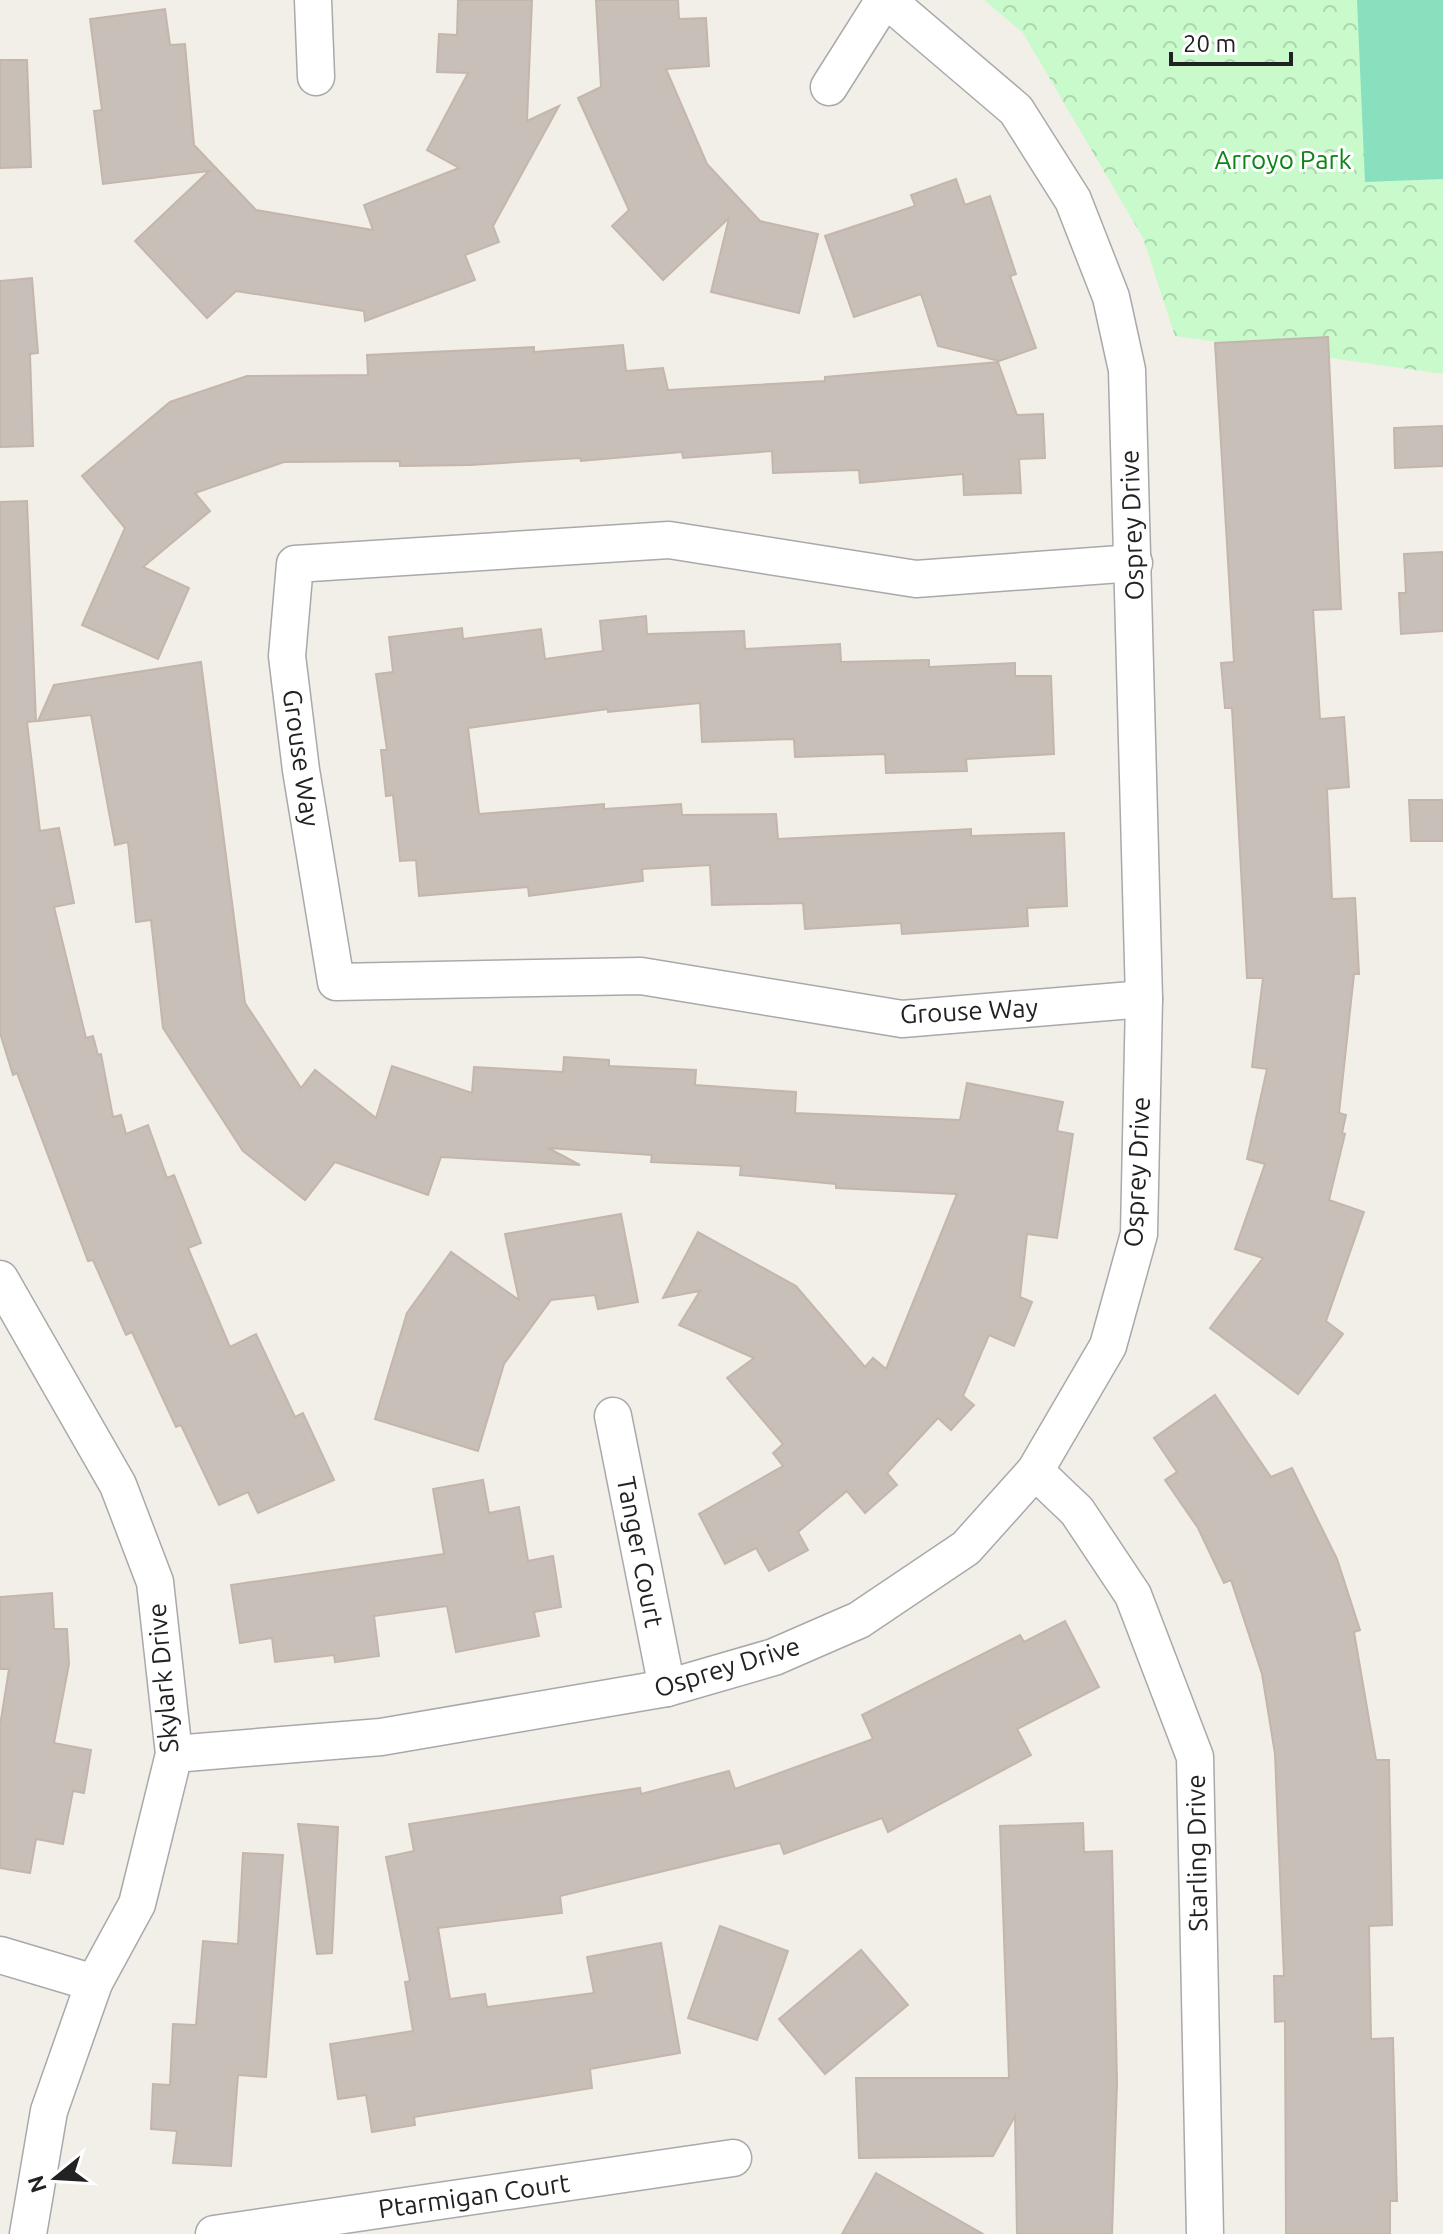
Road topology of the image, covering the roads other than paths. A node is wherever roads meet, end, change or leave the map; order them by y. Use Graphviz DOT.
graph roads {
  1 [pos="313,0"];
  2 [pos="885,0"];
  3 [pos="316,77"];
  4 [pos="829,87"];
  5 [pos="1134,563"];
  6 [pos="1144,999"];
  7 [pos="0,1279"];
  8 [pos="613,1416"];
  9 [pos="1035,1471"];
  10 [pos="667,1688"];
  11 [pos="174,1754"];
  12 [pos="0,1955"];
  13 [pos="94,1983"];
  14 [pos="733,2158"];
  15 [pos="28,2234"];
  16 [pos="214,2234"];
  17 [pos="1205,2234"];
  1 -- 3 [label="street"];
  2 -- 4 [label="street"];
  2 -- 5 [label="street, Osprey Drive"];
  5 -- 6 [label="street, Osprey Drive"];
  5 -- 6 [label="street, Grouse Way"];
  6 -- 9 [label="street, Osprey Drive"];
  7 -- 11 [label="street, Skylark Drive"];
  8 -- 10 [label="street, Tanger Court"];
  9 -- 10 [label="street, Osprey Drive"];
  9 -- 17 [label="street, Starling Drive"];
  10 -- 11 [label="street, Osprey Drive"];
  11 -- 13 [label="street, Skylark Drive"];
  12 -- 13 [label="street"];
  13 -- 15 [label="street, Skylark Drive"];
  14 -- 16 [label="street, Ptarmigan Court"];
}
